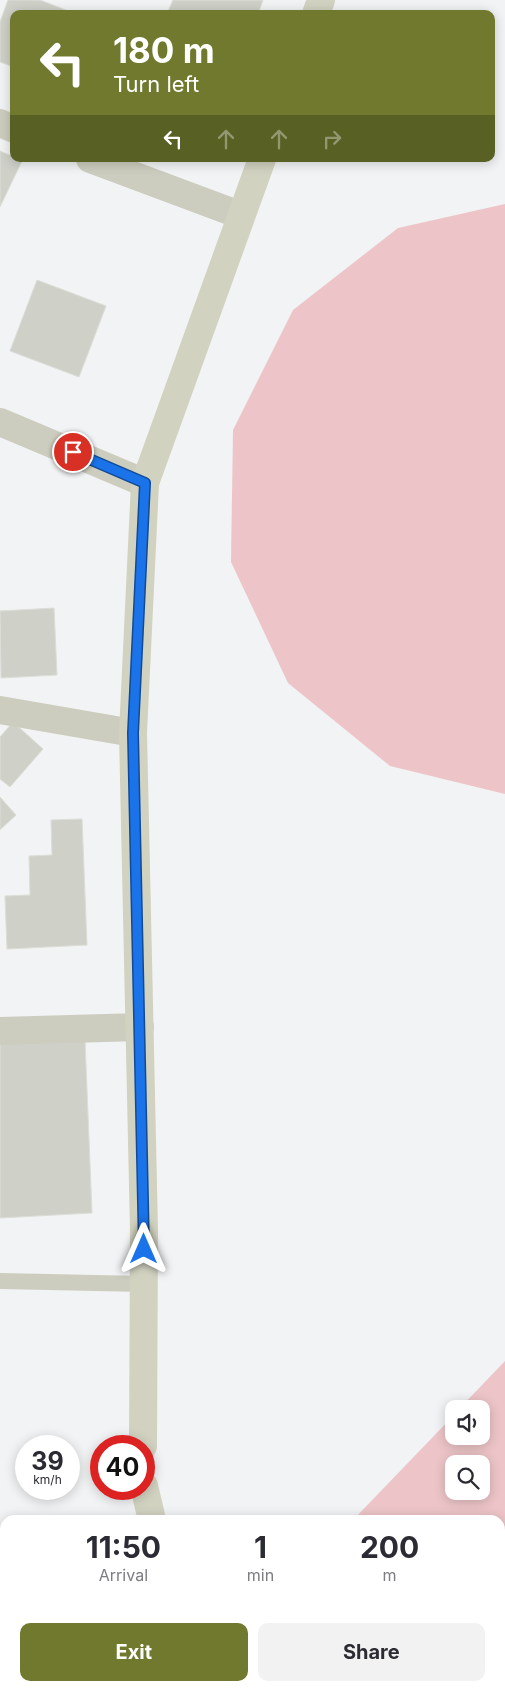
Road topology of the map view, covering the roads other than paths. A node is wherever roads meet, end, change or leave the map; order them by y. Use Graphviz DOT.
graph roads {
  1 [pos="98,162"];
  2 [pos="261,162"];
  3 [pos="240,215"];
  4 [pos="0,422"];
  5 [pos="145,483"];
  6 [pos="0,710"];
  7 [pos="133,733"];
  8 [pos="140,1027"];
  9 [pos="0,1031"];
  10 [pos="0,1281"];
  11 [pos="143,1284"];
  12 [pos="143,1435"];
  13 [pos="147,1500"];
  14 [pos="151,1515"];
  1 -- 3 [label="street"];
  2 -- 3 [label="street"];
  3 -- 5 [label="street"];
  4 -- 5 [label="street"];
  5 -- 7 [label="street"];
  6 -- 7 [label="street"];
  7 -- 8 [label="street"];
  8 -- 9 [label="street"];
  8 -- 11 [label="street"];
  10 -- 11 [label="lane"];
  11 -- 12 [label="street"];
  13 -- 14 [label="street"];
}
